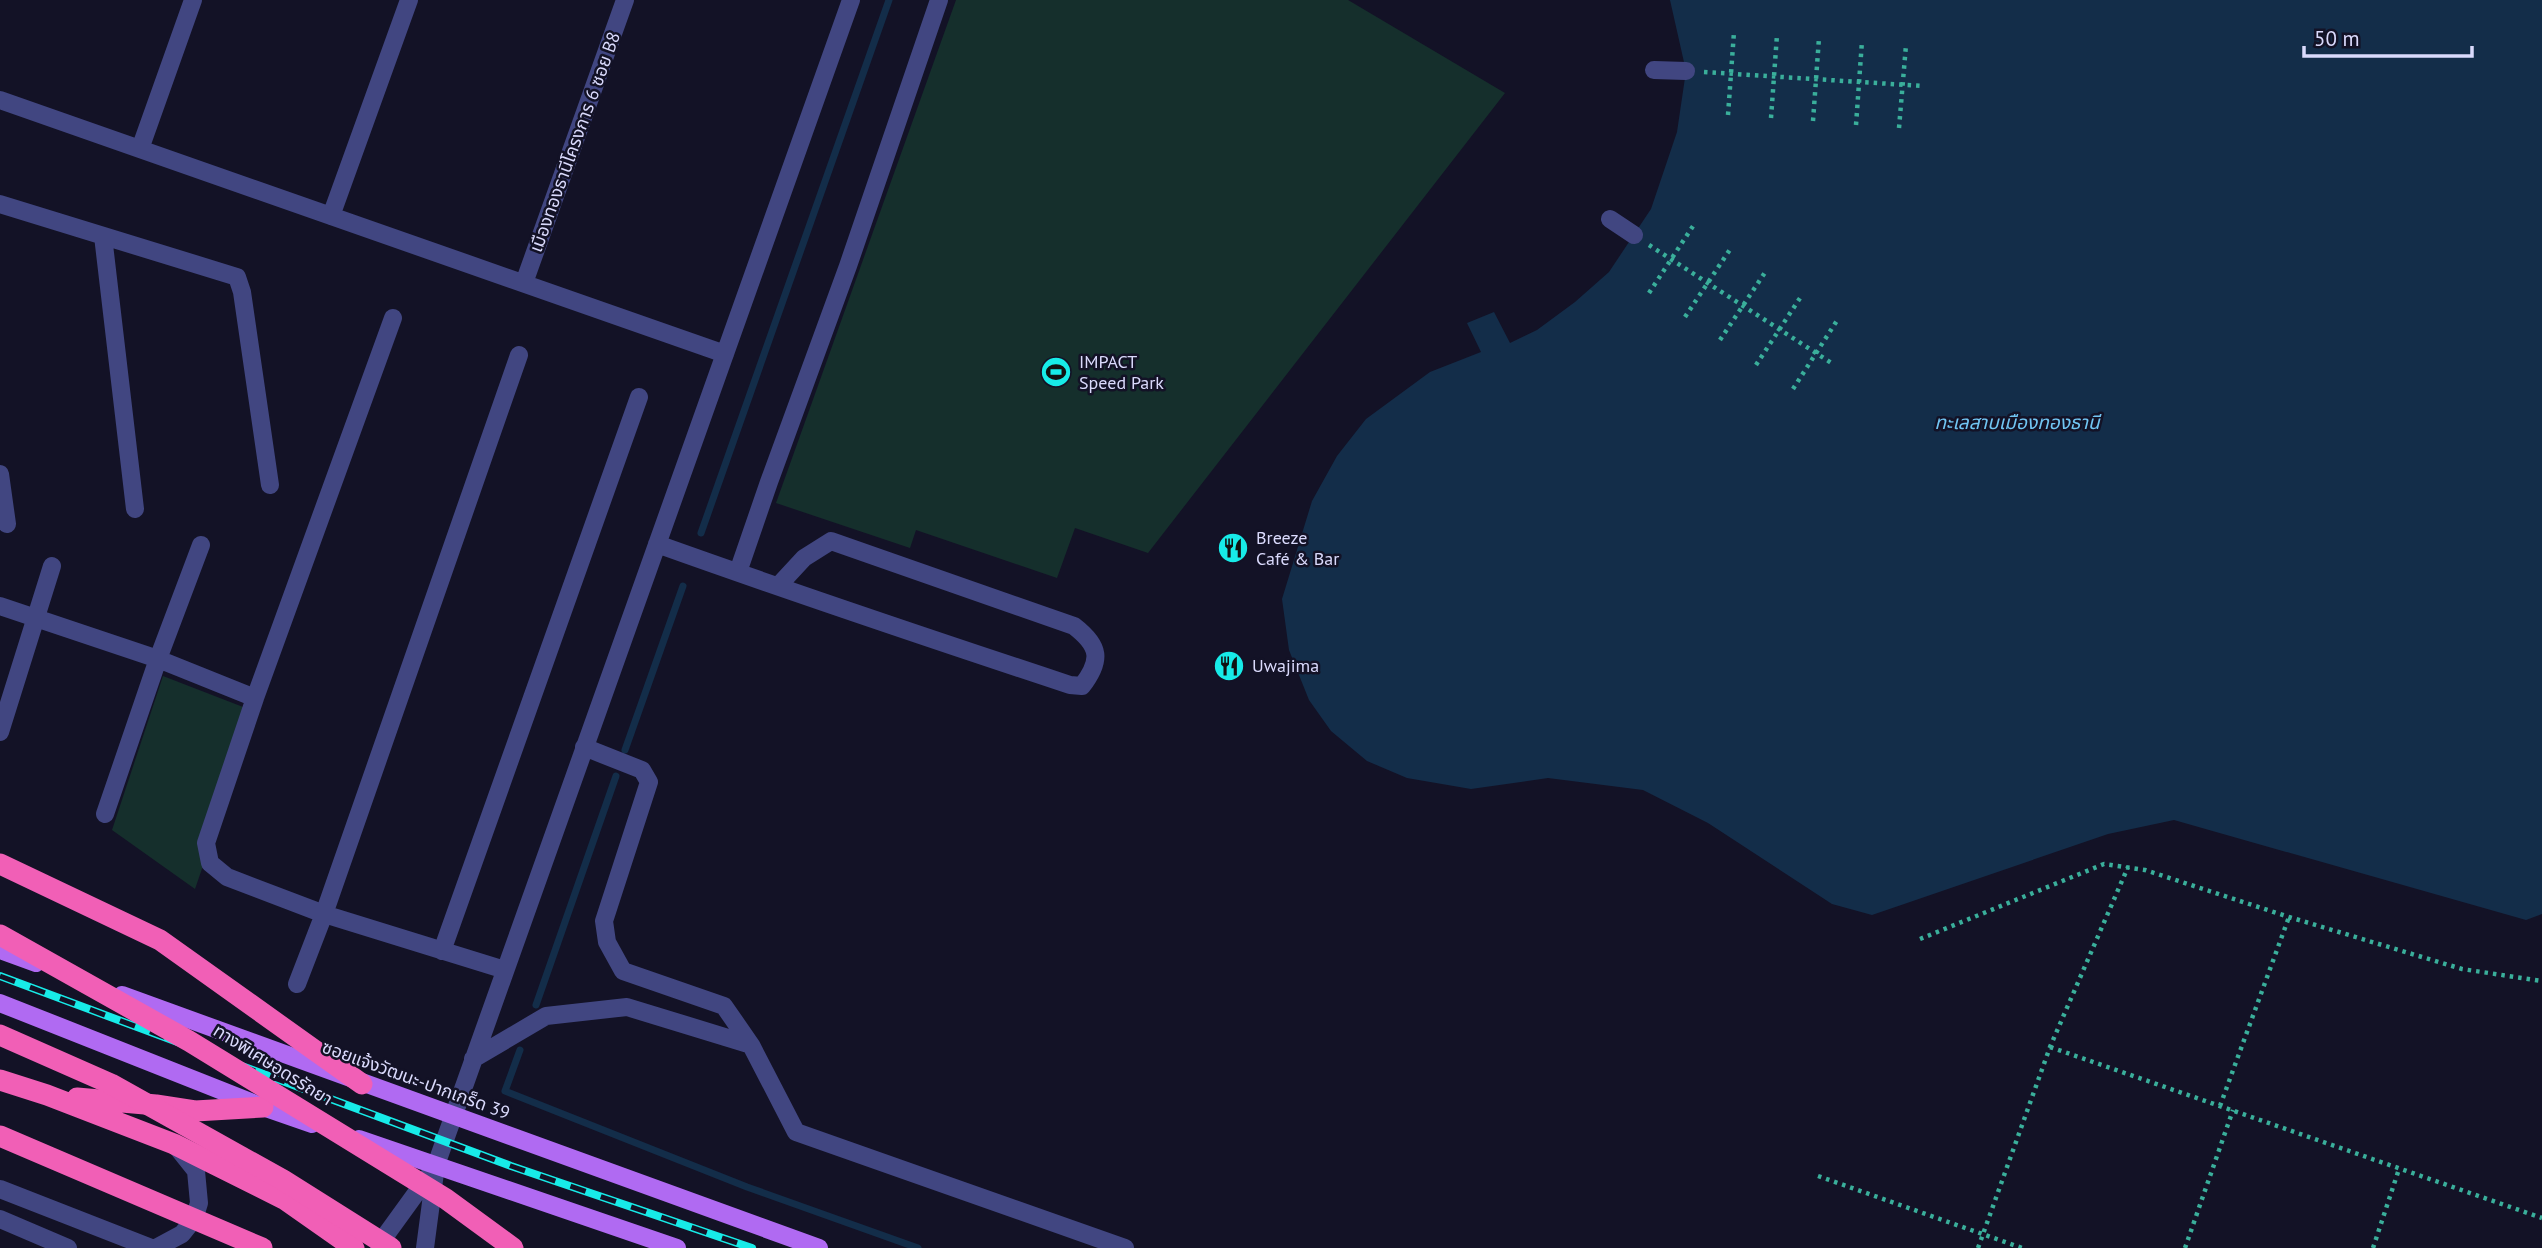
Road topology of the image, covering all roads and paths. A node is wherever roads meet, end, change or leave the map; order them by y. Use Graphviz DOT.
graph roads {
  1 [pos="192,0"];
  2 [pos="409,0"];
  3 [pos="625,0"];
  4 [pos="851,0"];
  5 [pos="939,0"];
  6 [pos="1734,32"];
  7 [pos="1777,35"];
  8 [pos="1819,38"];
  9 [pos="1863,41"];
  10 [pos="1906,45"];
  11 [pos="1654,70"];
  12 [pos="1686,71"];
  13 [pos="1731,74"];
  14 [pos="1774,77"];
  15 [pos="1816,79"];
  16 [pos="1859,82"];
  17 [pos="1903,85"];
  18 [pos="1923,86"];
  19 [pos="0,100"];
  20 [pos="1728,115"];
  21 [pos="1771,118"];
  22 [pos="1813,121"];
  23 [pos="1856,125"];
  24 [pos="1899,128"];
  25 [pos="140,149"];
  26 [pos="0,204"];
  27 [pos="331,216"];
  28 [pos="1610,219"];
  29 [pos="1695,223"];
  30 [pos="1634,234"];
  31 [pos="103,236"];
  32 [pos="1731,248"];
  33 [pos="1671,259"];
  34 [pos="1766,271"];
  35 [pos="1708,283"];
  36 [pos="524,284"];
  37 [pos="1649,293"];
  38 [pos="1802,295"];
  39 [pos="1743,306"];
  40 [pos="1685,317"];
  41 [pos="393,318"];
  42 [pos="1839,319"];
  43 [pos="1779,329"];
  44 [pos="1720,340"];
  45 [pos="1816,353"];
  46 [pos="725,354"];
  47 [pos="519,355"];
  48 [pos="1833,364"];
  49 [pos="1756,365"];
  50 [pos="1793,389"];
  51 [pos="639,397"];
  52 [pos="0,474"];
  53 [pos="270,485"];
  54 [pos="135,509"];
  55 [pos="7,524"];
  56 [pos="657,544"];
  57 [pos="201,545"];
  58 [pos="52,566"];
  59 [pos="738,572"];
  60 [pos="779,585"];
  61 [pos="0,606"];
  62 [pos="36,618"];
  63 [pos="158,659"];
  64 [pos="255,698"];
  65 [pos="0,732"];
  66 [pos="584,747"];
  67 [pos="105,814"];
  68 [pos="0,864"];
  69 [pos="2129,867"];
  70 [pos="324,914"];
  71 [pos="2289,917"];
  72 [pos="0,935"];
  73 [pos="1920,939"];
  74 [pos="0,950"];
  75 [pos="442,951"];
  76 [pos="505,970"];
  77 [pos="2542,981"];
  78 [pos="296,984"];
  79 [pos="0,1003"];
  80 [pos="0,1035"];
  81 [pos="751,1045"];
  82 [pos="2050,1047"];
  83 [pos="472,1059"];
  84 [pos="0,1080"];
  85 [pos="362,1084"];
  86 [pos="47,1094"];
  87 [pos="2220,1106"];
  88 [pos="263,1107"];
  89 [pos="2233,1110"];
  90 [pos="453,1115"];
  91 [pos="0,1136"];
  92 [pos="174,1144"];
  93 [pos="436,1165"];
  94 [pos="2399,1168"];
  95 [pos="1818,1176"];
  96 [pos="0,1189"];
  97 [pos="2542,1218"];
  98 [pos="2,1224"];
  99 [pos="1983,1234"];
  100 [pos="68,1248"];
  101 [pos="154,1248"];
  102 [pos="262,1248"];
  103 [pos="354,1248"];
  104 [pos="379,1248"];
  105 [pos="391,1248"];
  106 [pos="425,1248"];
  107 [pos="513,1248"];
  108 [pos="677,1248"];
  109 [pos="819,1248"];
  110 [pos="1125,1248"];
  111 [pos="1978,1248"];
  112 [pos="2022,1248"];
  113 [pos="2185,1248"];
  114 [pos="2372,1248"];
  1 -- 25 [label="street"];
  2 -- 27 [label="street"];
  3 -- 36 [label="street, เมืองทองธานีโครงการ 6 ซอย B8"];
  4 -- 46 [label="street"];
  5 -- 59 [label="street"];
  6 -- 13 [label="path"];
  7 -- 14 [label="path"];
  8 -- 15 [label="path"];
  9 -- 16 [label="path"];
  10 -- 17 [label="path"];
  11 -- 12 [label="street"];
  12 -- 13 [label="path"];
  13 -- 14 [label="path"];
  13 -- 20 [label="path"];
  14 -- 15 [label="path"];
  14 -- 21 [label="path"];
  15 -- 16 [label="path"];
  15 -- 22 [label="path"];
  16 -- 17 [label="path"];
  16 -- 23 [label="path"];
  17 -- 18 [label="path"];
  17 -- 24 [label="path"];
  19 -- 25 [label="street"];
  25 -- 27 [label="street"];
  26 -- 31 [label="street"];
  27 -- 36 [label="street"];
  28 -- 30 [label="street"];
  29 -- 33 [label="path"];
  30 -- 33 [label="path"];
  31 -- 53 [label="street"];
  31 -- 54 [label="street"];
  32 -- 35 [label="path"];
  33 -- 35 [label="path"];
  33 -- 37 [label="path"];
  34 -- 39 [label="path"];
  35 -- 39 [label="path"];
  35 -- 40 [label="path"];
  36 -- 46 [label="street"];
  38 -- 43 [label="path"];
  39 -- 43 [label="path"];
  39 -- 44 [label="path"];
  41 -- 64 [label="street"];
  42 -- 45 [label="path"];
  43 -- 45 [label="path"];
  43 -- 49 [label="path"];
  45 -- 48 [label="path"];
  45 -- 50 [label="path"];
  46 -- 56 [label="street"];
  47 -- 70 [label="street"];
  51 -- 75 [label="street"];
  52 -- 55 [label="street"];
  56 -- 59 [label="street"];
  56 -- 66 [label="street"];
  57 -- 63 [label="street"];
  58 -- 62 [label="street"];
  59 -- 60 [label="street"];
  60 -- 60 [label="street"];
  61 -- 62 [label="street"];
  62 -- 63 [label="street"];
  62 -- 65 [label="street"];
  63 -- 64 [label="street"];
  63 -- 67 [label="street"];
  64 -- 70 [label="street"];
  66 -- 76 [label="street"];
  66 -- 81 [label="street"];
  68 -- 85 [label="highway"];
  69 -- 71 [label="path"];
  69 -- 73 [label="path"];
  69 -- 82 [label="path"];
  70 -- 75 [label="street"];
  70 -- 78 [label="street"];
  71 -- 77 [label="path"];
  71 -- 87 [label="path"];
  72 -- 107 [label="highway, ทางพิเศษอุดรรัถยา, bridge"];
  74 -- 85 [label="main road, ซอยแจ้งวัฒนะ-ปากเกร็ด 39"];
  75 -- 76 [label="street"];
  76 -- 83 [label="street"];
  79 -- 88 [label="main road"];
  80 -- 105 [label="highway, bridge"];
  81 -- 83 [label="street"];
  81 -- 110 [label="street"];
  82 -- 87 [label="path"];
  82 -- 99 [label="path"];
  83 -- 90 [label="street"];
  84 -- 86 [label="highway"];
  85 -- 90 [label="main road, ซอยแจ้งวัฒนะ-ปากเกร็ด 39"];
  86 -- 88 [label="highway"];
  86 -- 92 [label="highway"];
  87 -- 89 [label="path"];
  88 -- 93 [label="main road"];
  89 -- 94 [label="path"];
  89 -- 113 [label="path"];
  90 -- 93 [label="street"];
  90 -- 109 [label="main road, ซอยแจ้งวัฒนะ-ปากเกร็ด 39"];
  91 -- 102 [label="highway, bridge"];
  92 -- 101 [label="street"];
  92 -- 103 [label="highway"];
  93 -- 104 [label="street"];
  93 -- 106 [label="street"];
  93 -- 108 [label="main road"];
  94 -- 97 [label="path"];
  94 -- 114 [label="path"];
  95 -- 99 [label="path"];
  96 -- 101 [label="street"];
  98 -- 100 [label="street"];
  99 -- 111 [label="path"];
  99 -- 112 [label="path"];
}
